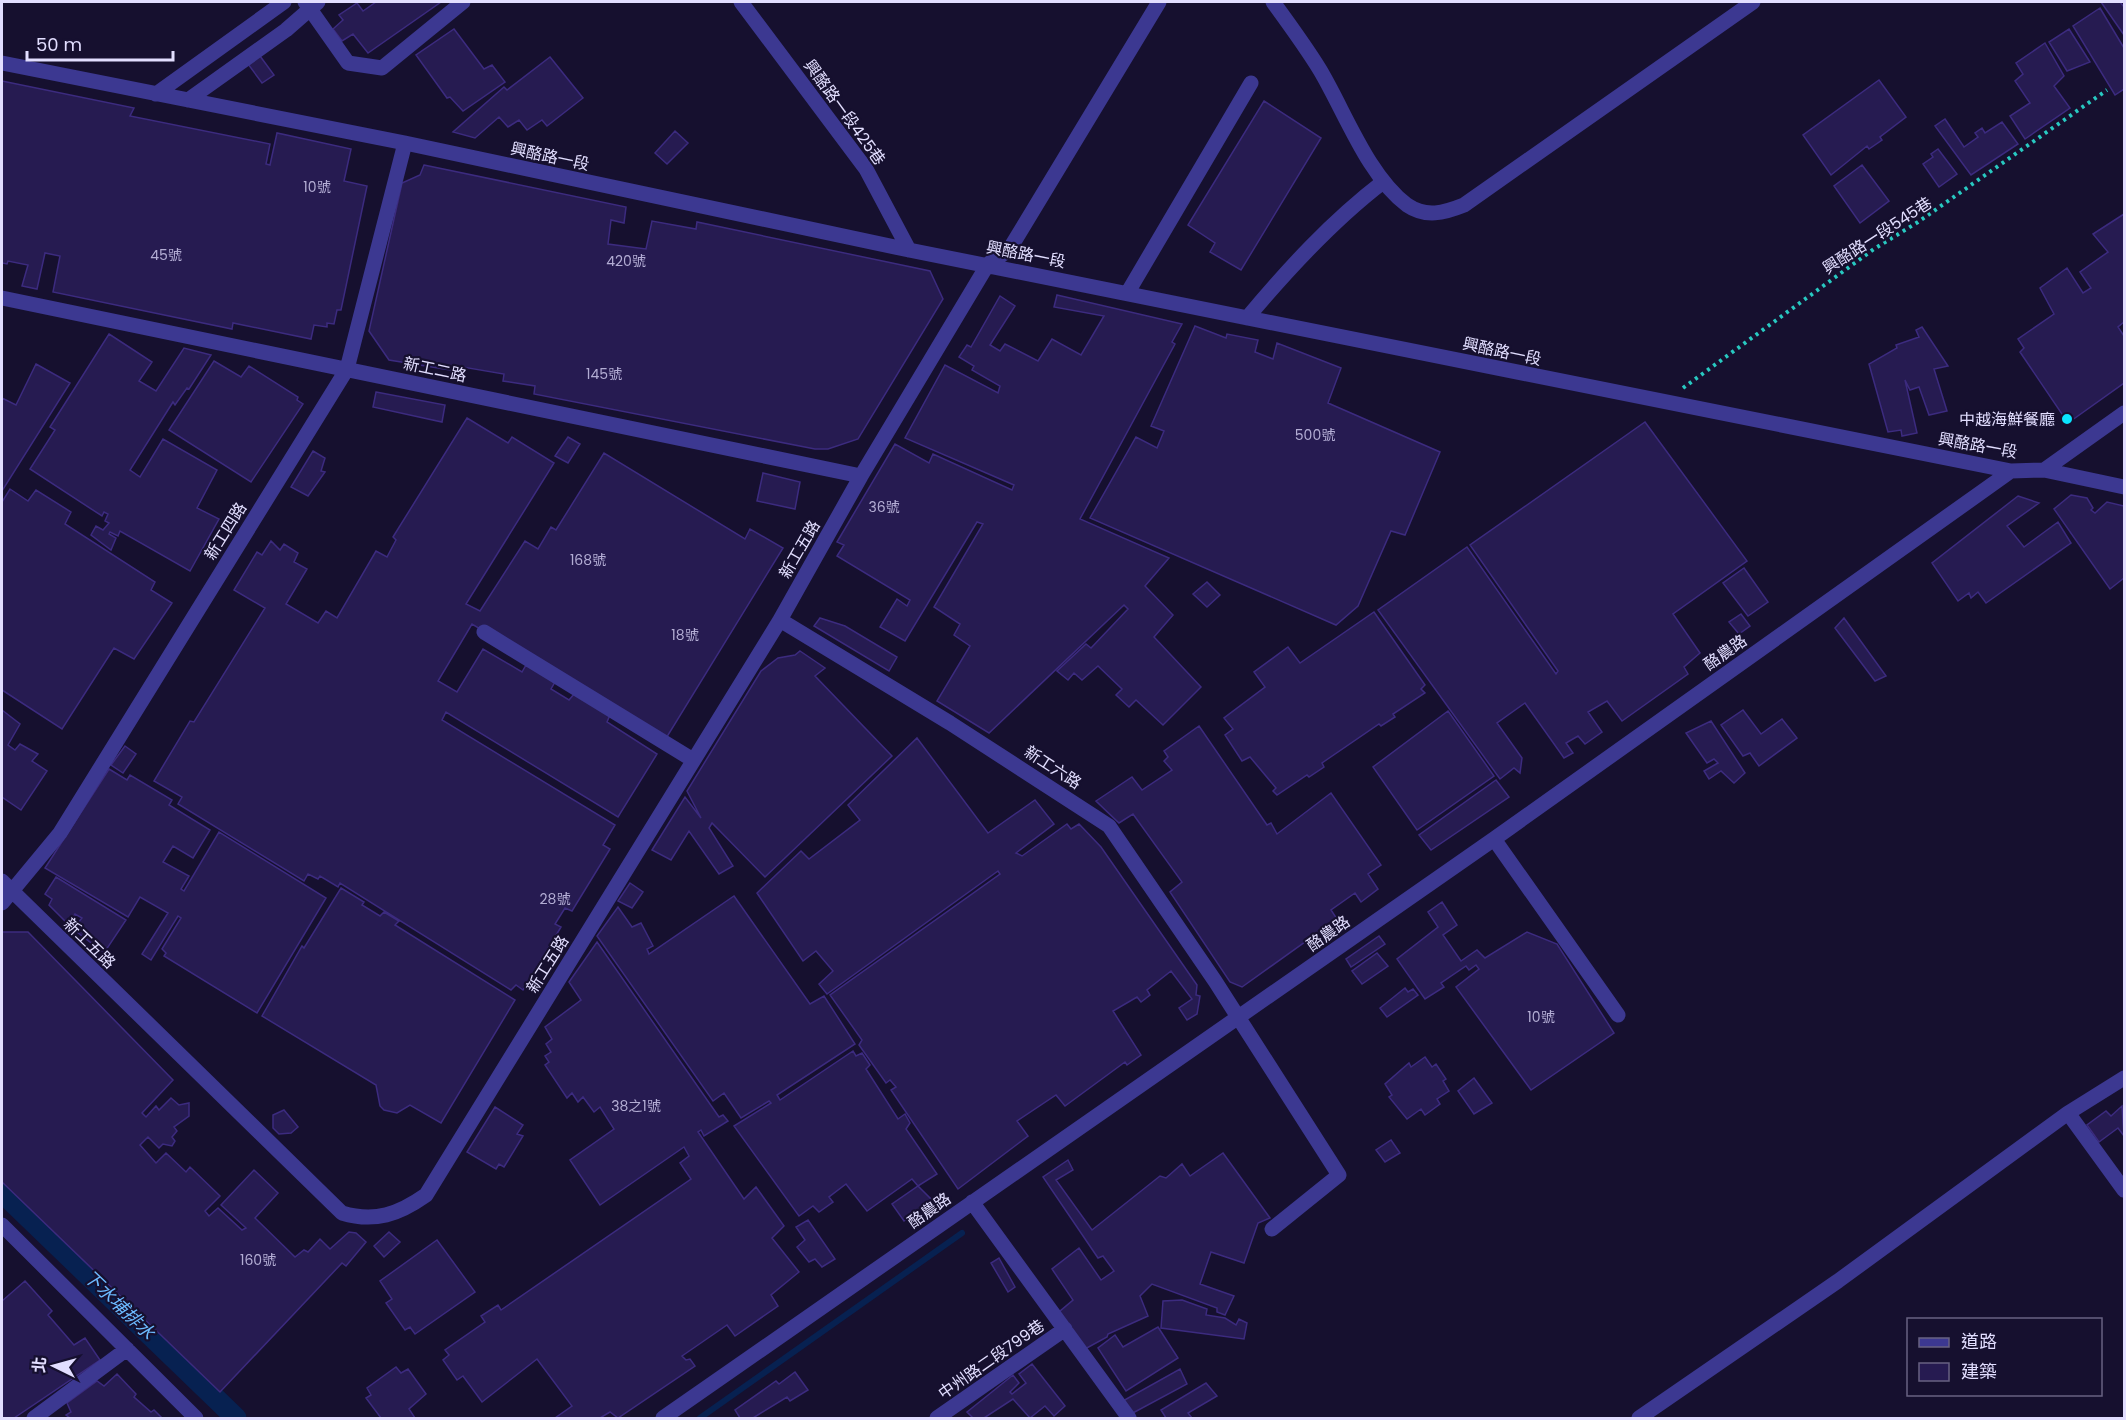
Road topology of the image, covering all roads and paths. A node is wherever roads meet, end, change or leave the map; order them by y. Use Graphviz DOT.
graph roads {
  1 [pos="284,2"];
  2 [pos="463,2"];
  3 [pos="741,2"];
  4 [pos="1159,2"];
  5 [pos="1274,2"];
  6 [pos="1753,2"];
  7 [pos="311,4"];
  8 [pos="2,63"];
  9 [pos="1251,83"];
  10 [pos="2107,90"];
  11 [pos="156,94"];
  12 [pos="188,100"];
  13 [pos="405,143"];
  14 [pos="1383,182"];
  15 [pos="909,250"];
  16 [pos="988,264"];
  17 [pos="1128,292"];
  18 [pos="2,298"];
  19 [pos="1247,318"];
  20 [pos="347,369"];
  21 [pos="1662,403"];
  22 [pos="2124,413"];
  23 [pos="2044,470"];
  24 [pos="2011,471"];
  25 [pos="861,476"];
  26 [pos="2124,487"];
  27 [pos="780,620"];
  28 [pos="484,632"];
  29 [pos="693,760"];
  30 [pos="1494,839"];
  31 [pos="5,892"];
  32 [pos="1618,1015"];
  33 [pos="1239,1017"];
  34 [pos="2124,1078"];
  35 [pos="2068,1113"];
  36 [pos="2124,1190"];
  37 [pos="972,1202"];
  38 [pos="2,1225"];
  39 [pos="1272,1229"];
  40 [pos="1065,1329"];
  41 [pos="127,1349"];
  42 [pos="52,1414"];
  43 [pos="34,1419"];
  44 [pos="196,1419"];
  45 [pos="663,1419"];
  46 [pos="937,1419"];
  47 [pos="1129,1419"];
  48 [pos="1639,1419"];
  1 -- 11 [label="street"];
  2 -- 7 [label="street"];
  3 -- 15 [label="street, 興酪路一段425巷"];
  4 -- 16 [label="street"];
  5 -- 14 [label="street"];
  6 -- 14 [label="street"];
  7 -- 12 [label="street"];
  8 -- 11 [label="street, 興酪路一段"];
  9 -- 17 [label="street"];
  10 -- 21 [label="path, 興酪路一段545巷"];
  11 -- 12 [label="street, 興酪路一段"];
  12 -- 13 [label="street, 興酪路一段"];
  13 -- 15 [label="street, 興酪路一段"];
  13 -- 20 [label="street, 新工四路"];
  14 -- 19 [label="street"];
  15 -- 16 [label="street, 興酪路一段"];
  16 -- 17 [label="street, 興酪路一段"];
  16 -- 25 [label="street, 新工五路"];
  17 -- 19 [label="street, 興酪路一段"];
  18 -- 20 [label="street, 新工二路"];
  19 -- 21 [label="street, 興酪路一段"];
  20 -- 25 [label="street, 新工二路"];
  20 -- 31 [label="street, 新工四路"];
  21 -- 24 [label="street, 興酪路一段"];
  22 -- 23 [label="street"];
  23 -- 24 [label="street, 興酪路一段"];
  23 -- 26 [label="street, 興酪路一段"];
  24 -- 30 [label="street, 酪農路"];
  25 -- 27 [label="street, 新工五路"];
  27 -- 29 [label="street, 新工五路"];
  27 -- 33 [label="street, 新工六路"];
  28 -- 29 [label="street"];
  29 -- 31 [label="street, 新工五路"];
  30 -- 32 [label="street"];
  30 -- 33 [label="street, 酪農路"];
  33 -- 37 [label="street, 酪農路"];
  33 -- 39 [label="street, 新工六路"];
  34 -- 35 [label="street"];
  35 -- 36 [label="street"];
  35 -- 48 [label="street"];
  37 -- 40 [label="street"];
  37 -- 45 [label="street, 酪農路"];
  38 -- 41 [label="street"];
  40 -- 46 [label="street, 中州路二段799巷"];
  40 -- 47 [label="street"];
  41 -- 42 [label="street"];
  41 -- 44 [label="street"];
  42 -- 43 [label="street"];
}
